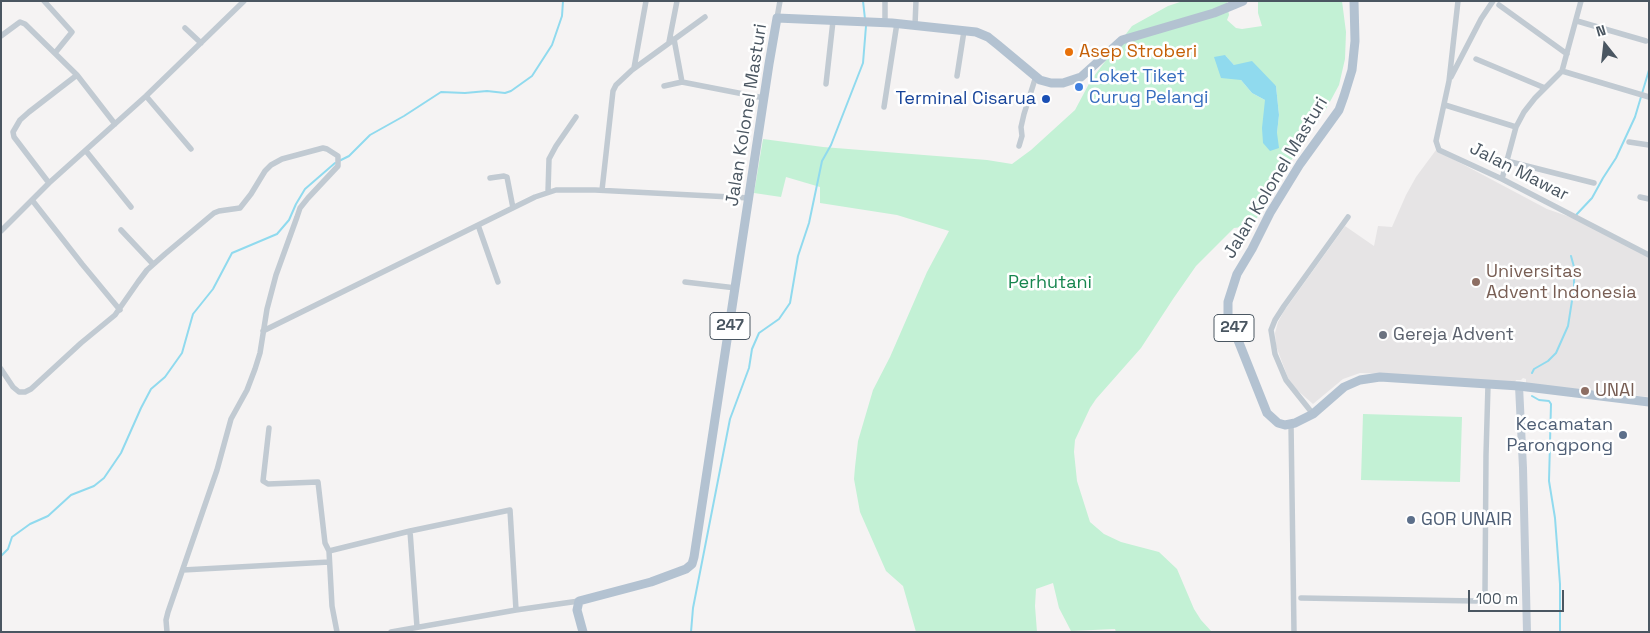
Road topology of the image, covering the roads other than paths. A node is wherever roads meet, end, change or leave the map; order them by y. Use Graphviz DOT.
graph roads {
  1 [pos="44,1"];
  2 [pos="244,1"];
  3 [pos="646,1"];
  4 [pos="677,1"];
  5 [pos="780,1"];
  6 [pos="885,1"];
  7 [pos="916,1"];
  8 [pos="1243,1"];
  9 [pos="1354,1"];
  10 [pos="1458,1"];
  11 [pos="1493,1"];
  12 [pos="1580,2"];
  13 [pos="1499,5"];
  14 [pos="705,17"];
  15 [pos="777,18"];
  16 [pos="833,21"];
  17 [pos="1577,21"];
  18 [pos="885,22"];
  19 [pos="897,23"];
  20 [pos="915,25"];
  21 [pos="185,28"];
  22 [pos="964,31"];
  23 [pos="1,36"];
  24 [pos="671,40"];
  25 [pos="1646,41"];
  26 [pos="201,43"];
  27 [pos="55,53"];
  28 [pos="1567,54"];
  29 [pos="1476,59"];
  30 [pos="634,68"];
  31 [pos="1562,71"];
  32 [pos="77,75"];
  33 [pos="958,76"];
  34 [pos="1036,76"];
  35 [pos="1449,81"];
  36 [pos="682,82"];
  37 [pos="826,84"];
  38 [pos="664,86"];
  39 [pos="1545,88"];
  40 [pos="146,96"];
  41 [pos="1649,97"];
  42 [pos="764,98"];
  43 [pos="1445,105"];
  44 [pos="884,108"];
  45 [pos="576,117"];
  46 [pos="115,124"];
  47 [pos="1516,127"];
  48 [pos="1629,142"];
  49 [pos="1649,145"];
  50 [pos="1019,146"];
  51 [pos="191,149"];
  52 [pos="86,152"];
  53 [pos="1507,161"];
  54 [pos="490,178"];
  55 [pos="1502,179"];
  56 [pos="1594,183"];
  57 [pos="49,184"];
  58 [pos="602,190"];
  59 [pos="548,192"];
  60 [pos="750,198"];
  61 [pos="1640,198"];
  62 [pos="1649,199"];
  63 [pos="32,200"];
  64 [pos="131,207"];
  65 [pos="513,208"];
  66 [pos="1348,218"];
  67 [pos="478,226"];
  68 [pos="121,230"];
  69 [pos="1,231"];
  70 [pos="1649,254"];
  71 [pos="153,264"];
  72 [pos="498,282"];
  73 [pos="685,282"];
  74 [pos="736,288"];
  75 [pos="120,310"];
  76 [pos="263,331"];
  77 [pos="1,369"];
  78 [pos="1488,385"];
  79 [pos="1518,386"];
  80 [pos="1649,402"];
  81 [pos="1313,414"];
  82 [pos="1290,424"];
  83 [pos="269,428"];
  84 [pos="410,531"];
  85 [pos="329,551"];
  86 [pos="329,562"];
  87 [pos="183,570"];
  88 [pos="1301,598"];
  89 [pos="579,601"];
  90 [pos="516,610"];
  91 [pos="417,627"];
  92 [pos="167,632"];
  93 [pos="337,632"];
  94 [pos="391,632"];
  95 [pos="583,632"];
  96 [pos="1294,632"];
  97 [pos="1527,632"];
  1 -- 27 [label="street"];
  2 -- 26 [label="street"];
  3 -- 30 [label="street"];
  4 -- 24 [label="street"];
  5 -- 15 [label="street"];
  6 -- 18 [label="street"];
  7 -- 20 [label="street"];
  8 -- 34 [label="main road, Jalan Kolonel Masturi"];
  9 -- 82 [label="main road, Jalan Kolonel Masturi / 247"];
  10 -- 35 [label="street"];
  11 -- 35 [label="street"];
  12 -- 17 [label="street"];
  13 -- 28 [label="street"];
  14 -- 24 [label="street"];
  15 -- 16 [label="main road, Jalan Kolonel Masturi"];
  15 -- 42 [label="main road, Jalan Kolonel Masturi / 247"];
  16 -- 18 [label="main road, Jalan Kolonel Masturi"];
  16 -- 37 [label="street"];
  17 -- 25 [label="street"];
  17 -- 28 [label="street"];
  18 -- 19 [label="main road, Jalan Kolonel Masturi"];
  19 -- 20 [label="main road, Jalan Kolonel Masturi"];
  19 -- 44 [label="street"];
  20 -- 22 [label="main road, Jalan Kolonel Masturi"];
  21 -- 26 [label="street"];
  22 -- 33 [label="street"];
  22 -- 34 [label="main road, Jalan Kolonel Masturi"];
  23 -- 27 [label="street"];
  24 -- 30 [label="street"];
  24 -- 36 [label="street"];
  26 -- 40 [label="street"];
  27 -- 32 [label="street"];
  28 -- 31 [label="street"];
  29 -- 39 [label="street"];
  30 -- 58 [label="street"];
  31 -- 39 [label="street"];
  31 -- 41 [label="street"];
  32 -- 46 [label="street"];
  32 -- 57 [label="street"];
  34 -- 50 [label="street"];
  35 -- 43 [label="street, Jalan Mawar"];
  36 -- 38 [label="street"];
  36 -- 42 [label="street"];
  39 -- 47 [label="street"];
  40 -- 46 [label="street"];
  40 -- 51 [label="street"];
  42 -- 60 [label="main road, Jalan Kolonel Masturi / 247"];
  43 -- 47 [label="street"];
  43 -- 55 [label="street, Jalan Mawar"];
  45 -- 59 [label="street"];
  46 -- 52 [label="street"];
  47 -- 53 [label="street"];
  48 -- 49 [label="street"];
  52 -- 57 [label="street"];
  52 -- 64 [label="street"];
  53 -- 55 [label="street"];
  53 -- 56 [label="street"];
  54 -- 65 [label="street"];
  55 -- 70 [label="street, Jalan Mawar"];
  57 -- 63 [label="street"];
  58 -- 59 [label="street"];
  58 -- 60 [label="street"];
  59 -- 65 [label="street"];
  60 -- 74 [label="main road, Jalan Kolonel Masturi / 247"];
  61 -- 62 [label="street"];
  63 -- 69 [label="street"];
  63 -- 75 [label="street"];
  65 -- 67 [label="street"];
  66 -- 81 [label="street"];
  67 -- 72 [label="street"];
  67 -- 76 [label="street"];
  68 -- 71 [label="street"];
  71 -- 75 [label="street"];
  71 -- 76 [label="street"];
  73 -- 74 [label="street"];
  74 -- 89 [label="main road, Jalan Kolonel Masturi / 247"];
  75 -- 77 [label="street"];
  76 -- 87 [label="street"];
  78 -- 79 [label="main road"];
  78 -- 81 [label="main road"];
  78 -- 88 [label="street"];
  79 -- 80 [label="main road"];
  79 -- 97 [label="main road"];
  81 -- 82 [label="main road"];
  82 -- 96 [label="street"];
  83 -- 85 [label="street"];
  84 -- 85 [label="street"];
  84 -- 90 [label="street"];
  84 -- 91 [label="street"];
  85 -- 86 [label="street"];
  86 -- 87 [label="street"];
  86 -- 93 [label="street"];
  87 -- 92 [label="street"];
  89 -- 90 [label="street"];
  89 -- 95 [label="main road"];
  90 -- 91 [label="street"];
  91 -- 94 [label="street"];
}
